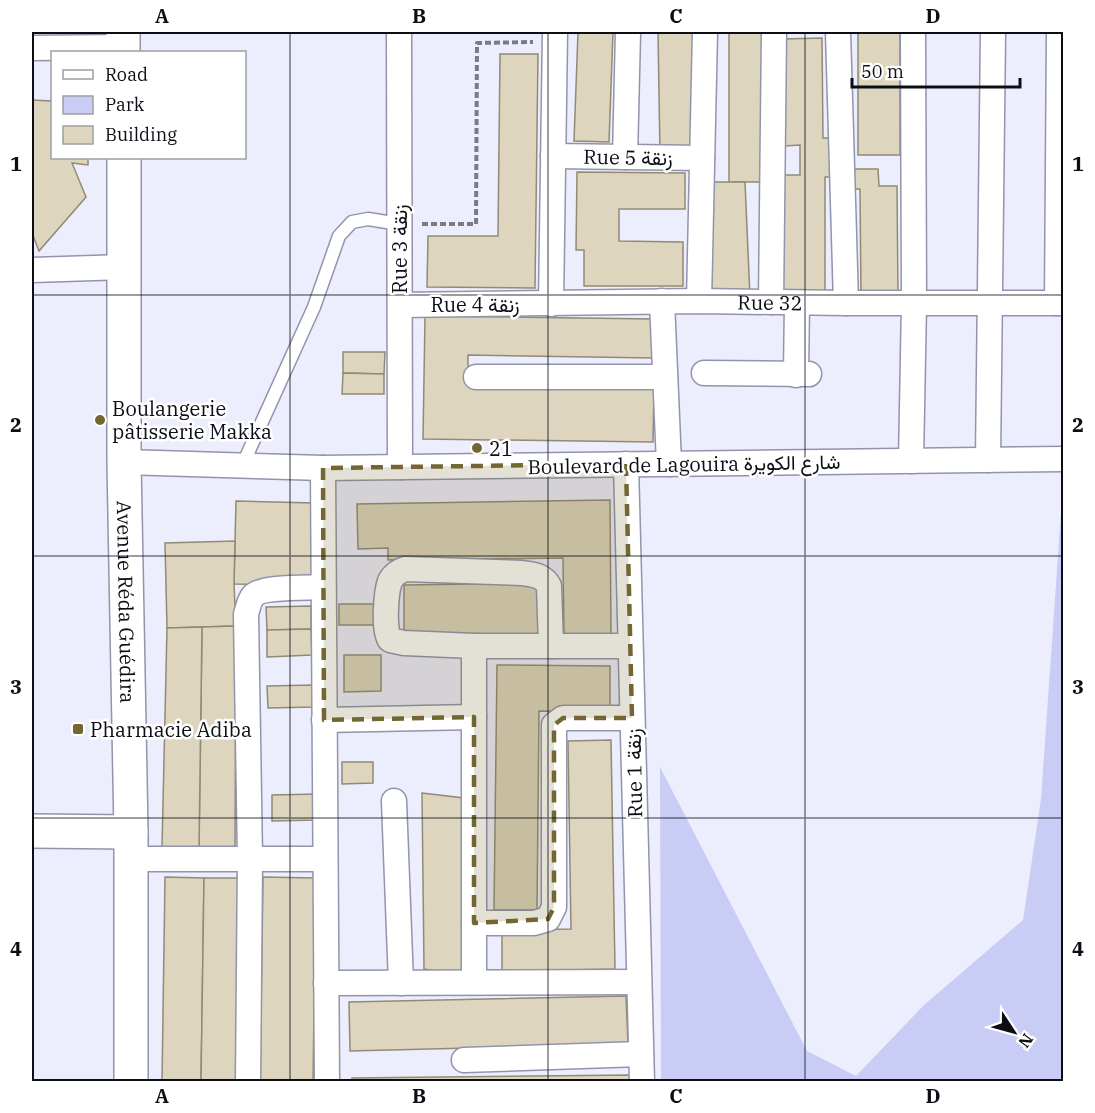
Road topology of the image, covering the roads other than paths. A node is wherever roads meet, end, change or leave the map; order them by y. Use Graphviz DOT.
graph roads {
  1 [pos="399,32"];
  2 [pos="628,32"];
  3 [pos="705,32"];
  4 [pos="774,32"];
  5 [pos="838,32"];
  6 [pos="913,32"];
  7 [pos="993,32"];
  8 [pos="1059,32"];
  9 [pos="555,37"];
  10 [pos="123,44"];
  11 [pos="32,48"];
  12 [pos="553,156"];
  13 [pos="625,158"];
  14 [pos="702,158"];
  15 [pos="124,159"];
  16 [pos="399,225"];
  17 [pos="125,267"];
  18 [pos="32,270"];
  19 [pos="699,301"];
  20 [pos="662,302"];
  21 [pos="771,302"];
  22 [pos="797,303"];
  23 [pos="846,303"];
  24 [pos="914,303"];
  25 [pos="990,303"];
  26 [pos="1060,303"];
  27 [pos="551,304"];
  28 [pos="400,305"];
  29 [pos="704,373"];
  30 [pos="476,377"];
  31 [pos="665,377"];
  32 [pos="1064,459"];
  33 [pos="988,460"];
  34 [pos="911,461"];
  35 [pos="124,462"];
  36 [pos="626,464"];
  37 [pos="669,464"];
  38 [pos="243,466"];
  39 [pos="400,467"];
  40 [pos="323,468"];
  41 [pos="323,587"];
  42 [pos="474,646"];
  43 [pos="551,646"];
  44 [pos="630,646"];
  45 [pos="474,717"];
  46 [pos="632,718"];
  47 [pos="324,720"];
  48 [pos="394,801"];
  49 [pos="32,831"];
  50 [pos="131,845"];
  51 [pos="250,859"];
  52 [pos="325,859"];
  53 [pos="474,923"];
  54 [pos="474,982"];
  55 [pos="639,982"];
  56 [pos="326,983"];
  57 [pos="401,983"];
  58 [pos="641,1054"];
  59 [pos="464,1060"];
  60 [pos="131,1082"];
  61 [pos="248,1082"];
  62 [pos="327,1082"];
  63 [pos="642,1082"];
  1 -- 16 [label="street, Rue 3 زنقة"];
  2 -- 13 [label="street"];
  3 -- 14 [label="street"];
  4 -- 21 [label="street"];
  5 -- 23 [label="street"];
  6 -- 24 [label="street"];
  7 -- 25 [label="street"];
  8 -- 26 [label="street"];
  9 -- 12 [label="street"];
  10 -- 11 [label="street"];
  12 -- 13 [label="street, Rue 5 زنقة"];
  12 -- 27 [label="street"];
  13 -- 14 [label="street, Rue 5 زنقة"];
  14 -- 19 [label="street"];
  15 -- 17 [label="street, Avenue Réda Guédira"];
  16 -- 28 [label="street, Rue 3 زنقة"];
  16 -- 38 [label="lane"];
  17 -- 18 [label="street"];
  17 -- 35 [label="street, Avenue Réda Guédira"];
  19 -- 20 [label="street, Rue 32"];
  19 -- 21 [label="street, Rue 32"];
  20 -- 27 [label="street, Rue 32"];
  20 -- 31 [label="street"];
  21 -- 22 [label="street, Rue 32"];
  22 -- 23 [label="street, Rue 32"];
  22 -- 29 [label="street"];
  23 -- 24 [label="street, Rue 32"];
  24 -- 25 [label="street, Rue 32"];
  24 -- 34 [label="street"];
  25 -- 26 [label="street, Rue 32"];
  25 -- 33 [label="street"];
  27 -- 28 [label="street, Rue 4 زنقة"];
  28 -- 39 [label="street, Rue 3 زنقة"];
  30 -- 31 [label="street"];
  31 -- 37 [label="street"];
  32 -- 33 [label="street, Boulevard de Lagouira شارع الكويرة"];
  33 -- 34 [label="street, Boulevard de Lagouira شارع الكويرة"];
  34 -- 37 [label="street, Boulevard de Lagouira شارع الكويرة"];
  35 -- 38 [label="street, Boulevard de Lagouira شارع الكويرة"];
  35 -- 50 [label="street, Avenue Réda Guédira"];
  36 -- 37 [label="street, Boulevard de Lagouira شارع الكويرة"];
  36 -- 39 [label="street, Boulevard de Lagouira شارع الكويرة"];
  36 -- 44 [label="street, Rue 1 زنقة"];
  38 -- 40 [label="street, Boulevard de Lagouira شارع الكويرة"];
  39 -- 40 [label="street, Boulevard de Lagouira شارع الكويرة"];
  40 -- 41 [label="street"];
  41 -- 47 [label="street"];
  41 -- 51 [label="street"];
  42 -- 43 [label="street"];
  42 -- 43 [label="street"];
  42 -- 45 [label="street"];
  43 -- 44 [label="street"];
  44 -- 46 [label="street, Rue 1 زنقة"];
  45 -- 47 [label="street"];
  45 -- 53 [label="street"];
  46 -- 53 [label="street"];
  46 -- 55 [label="street, Rue 1 زنقة"];
  47 -- 52 [label="street"];
  48 -- 57 [label="street"];
  49 -- 50 [label="street"];
  50 -- 51 [label="street"];
  50 -- 60 [label="street, Avenue Réda Guédira"];
  51 -- 52 [label="street"];
  51 -- 61 [label="street"];
  52 -- 56 [label="street"];
  53 -- 54 [label="street"];
  54 -- 55 [label="street"];
  54 -- 57 [label="street"];
  55 -- 58 [label="street, Rue 1 زنقة"];
  56 -- 57 [label="street"];
  56 -- 62 [label="street"];
  58 -- 59 [label="street"];
  58 -- 63 [label="street, Rue 1 زنقة"];
}
